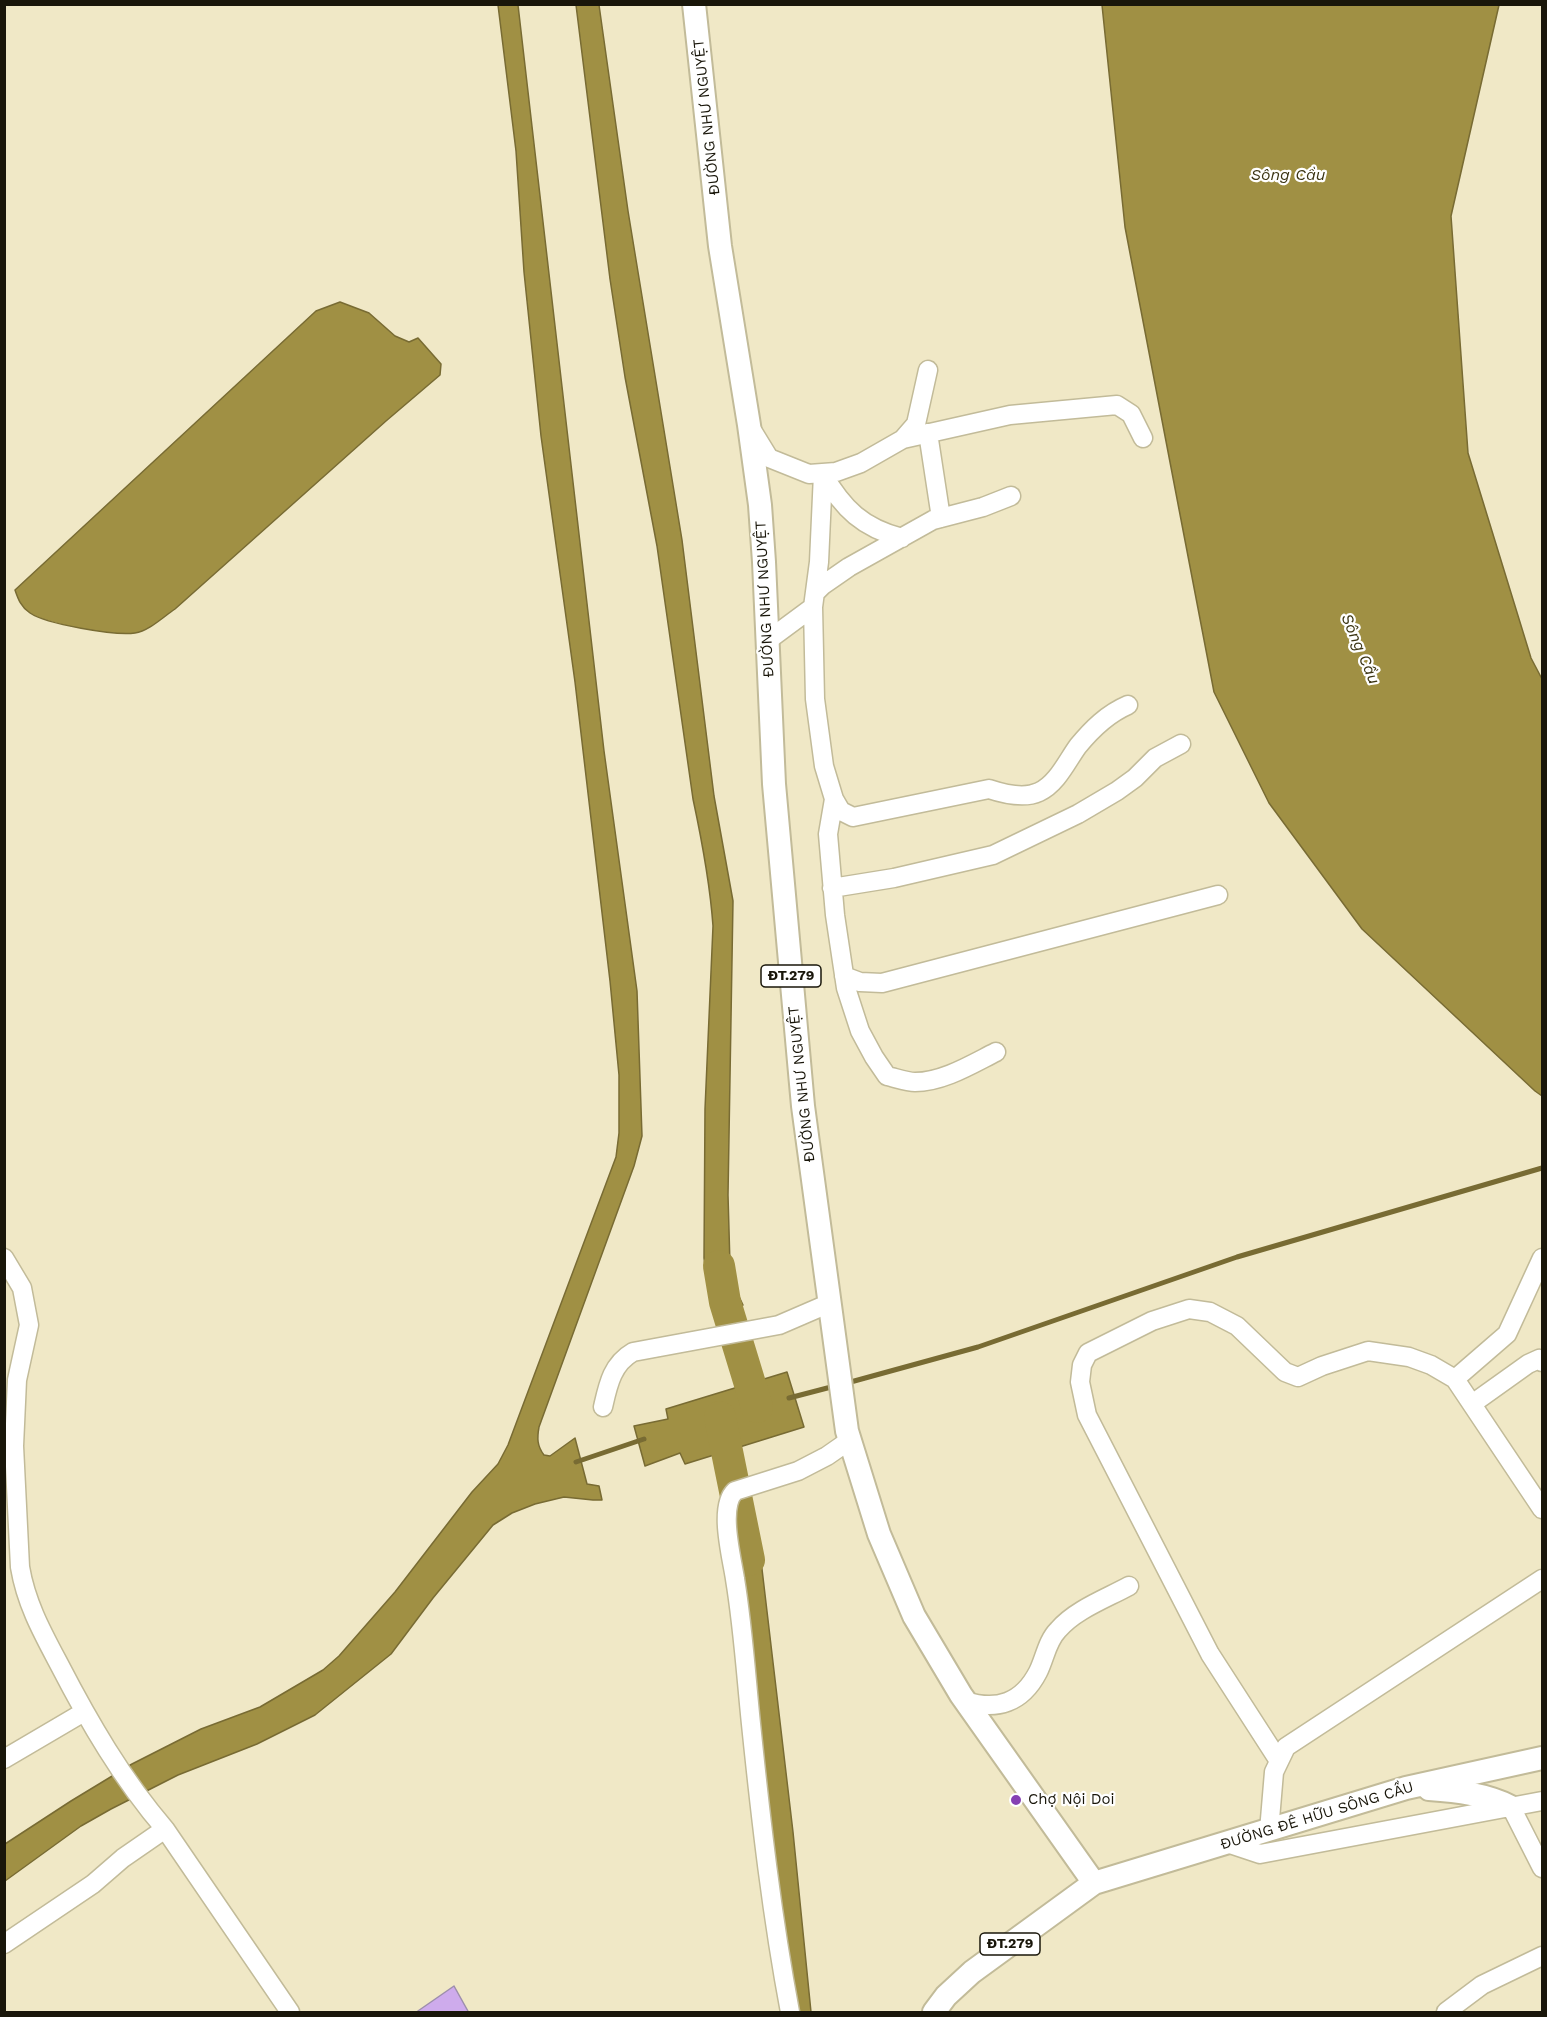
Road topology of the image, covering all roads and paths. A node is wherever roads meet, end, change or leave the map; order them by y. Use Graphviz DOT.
graph roads {
  1 [pos="694,4"];
  2 [pos="928,370"];
  3 [pos="750,425"];
  4 [pos="928,433"];
  5 [pos="1143,438"];
  6 [pos="903,439"];
  7 [pos="824,474"];
  8 [pos="1011,496"];
  9 [pos="941,518"];
  10 [pos="902,538"];
  11 [pos="814,600"];
  12 [pos="767,641"];
  13 [pos="1128,705"];
  14 [pos="1181,744"];
  15 [pos="834,799"];
  16 [pos="832,888"];
  17 [pos="1218,895"];
  18 [pos="844,976"];
  19 [pos="996,1052"];
  20 [pos="4,1258"];
  21 [pos="1542,1258"];
  22 [pos="830,1303"];
  23 [pos="1542,1362"];
  24 [pos="1455,1379"];
  25 [pos="1472,1404"];
  26 [pos="603,1407"];
  27 [pos="850,1440"];
  28 [pos="1542,1509"];
  29 [pos="1542,1579"];
  30 [pos="1129,1586"];
  31 [pos="965,1701"];
  32 [pos="84,1712"];
  33 [pos="1542,1758"];
  34 [pos="4,1759"];
  35 [pos="1279,1761"];
  36 [pos="1406,1788"];
  37 [pos="1542,1801"];
  38 [pos="1511,1807"];
  39 [pos="165,1829"];
  40 [pos="1269,1831"];
  41 [pos="1227,1843"];
  42 [pos="1542,1868"];
  43 [pos="1094,1883"];
  44 [pos="4,1944"];
  45 [pos="1542,1956"];
  46 [pos="290,2013"];
  47 [pos="790,2013"];
  48 [pos="934,2013"];
  49 [pos="1446,2013"];
  1 -- 3 [label="main road, ĐƯỜNG NHƯ NGUYỆT / ĐT.279"];
  2 -- 6 [label="street"];
  3 -- 7 [label="street"];
  3 -- 12 [label="main road, ĐƯỜNG NHƯ NGUYỆT / ĐT.279"];
  4 -- 5 [label="street"];
  4 -- 6 [label="street"];
  4 -- 9 [label="street"];
  6 -- 7 [label="street"];
  7 -- 10 [label="street"];
  7 -- 11 [label="street"];
  8 -- 9 [label="street"];
  9 -- 10 [label="street"];
  10 -- 11 [label="street"];
  11 -- 12 [label="street"];
  11 -- 15 [label="street"];
  12 -- 22 [label="main road, ĐƯỜNG NHƯ NGUYỆT / ĐT.279"];
  13 -- 15 [label="street"];
  14 -- 16 [label="street"];
  15 -- 16 [label="street"];
  16 -- 18 [label="street"];
  17 -- 18 [label="street"];
  18 -- 19 [label="street"];
  20 -- 32 [label="street"];
  21 -- 24 [label="street"];
  22 -- 26 [label="street"];
  22 -- 27 [label="main road, ĐƯỜNG NHƯ NGUYỆT / ĐT.279"];
  23 -- 25 [label="street"];
  24 -- 25 [label="street"];
  24 -- 35 [label="street"];
  25 -- 28 [label="street"];
  27 -- 31 [label="main road, ĐƯỜNG NHƯ NGUYỆT / ĐT.279"];
  27 -- 47 [label="street"];
  29 -- 35 [label="street"];
  30 -- 31 [label="street"];
  31 -- 43 [label="main road, ĐƯỜNG NHƯ NGUYỆT / ĐT.279"];
  32 -- 34 [label="street"];
  32 -- 39 [label="street"];
  33 -- 36 [label="main road, ĐƯỜNG ĐÊ HỮU SÔNG CẦU"];
  35 -- 40 [label="street"];
  36 -- 38 [label="main road"];
  36 -- 40 [label="main road, ĐƯỜNG ĐÊ HỮU SÔNG CẦU"];
  37 -- 38 [label="street"];
  38 -- 41 [label="street"];
  38 -- 42 [label="street"];
  39 -- 44 [label="street"];
  39 -- 46 [label="street"];
  40 -- 41 [label="main road, ĐƯỜNG ĐÊ HỮU SÔNG CẦU"];
  41 -- 43 [label="main road, ĐƯỜNG ĐÊ HỮU SÔNG CẦU"];
  43 -- 48 [label="main road, ĐT.279"];
  45 -- 49 [label="street"];
}
